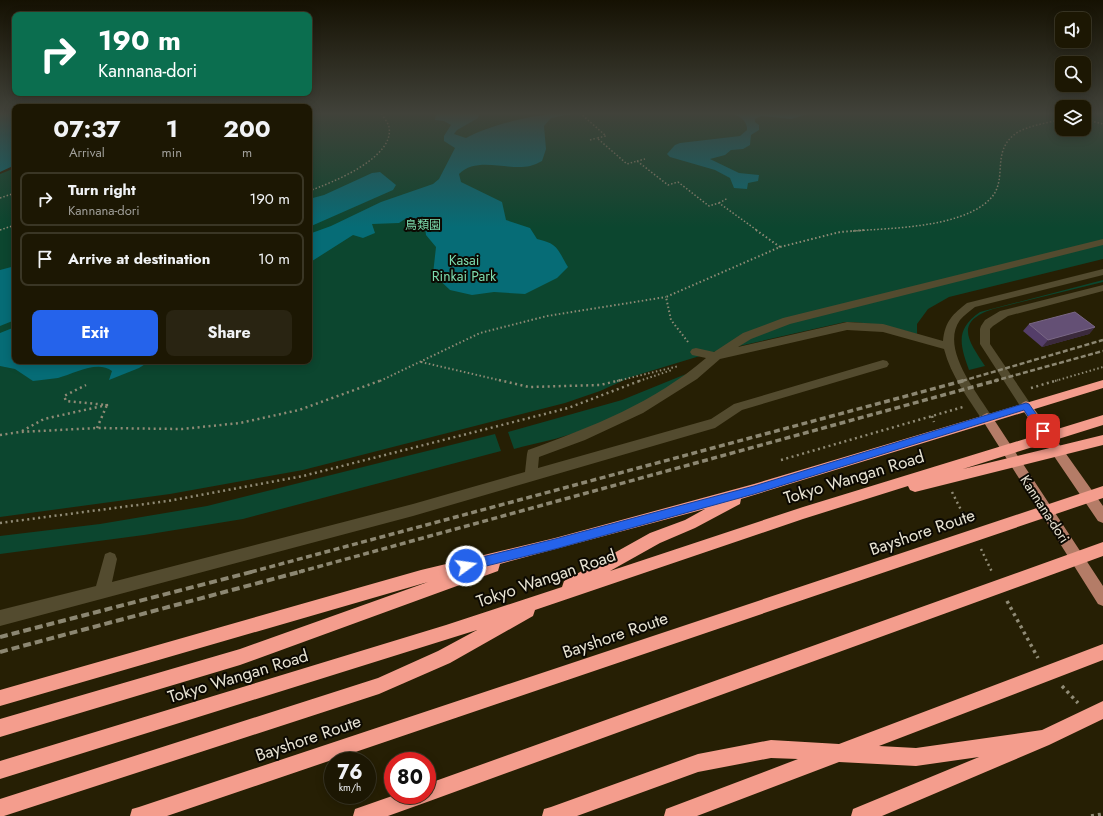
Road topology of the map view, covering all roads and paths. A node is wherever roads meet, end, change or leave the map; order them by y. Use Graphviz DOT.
graph roads {
  1 [pos="379,151"];
  2 [pos="612,151"];
  3 [pos="1002,151"];
  4 [pos="644,158"];
  5 [pos="637,161"];
  6 [pos="312,189"];
  7 [pos="12,194"];
  8 [pos="0,198"];
  9 [pos="728,198"];
  10 [pos="719,203"];
  11 [pos="12,226"];
  12 [pos="0,230"];
  13 [pos="1103,242"];
  14 [pos="780,248"];
  15 [pos="1103,272"];
  16 [pos="1103,288"];
  17 [pos="666,297"];
  18 [pos="948,346"];
  19 [pos="696,352"];
  20 [pos="716,356"];
  21 [pos="420,362"];
  22 [pos="883,364"];
  23 [pos="1103,367"];
  24 [pos="1103,384"];
  25 [pos="86,385"];
  26 [pos="1029,388"];
  27 [pos="107,405"];
  28 [pos="969,406"];
  29 [pos="1026,406"];
  30 [pos="987,418"];
  31 [pos="1103,420"];
  32 [pos="97,428"];
  33 [pos="20,432"];
  34 [pos="0,435"];
  35 [pos="1103,440"];
  36 [pos="781,460"];
  37 [pos="531,476"];
  38 [pos="754,490"];
  39 [pos="1103,492"];
  40 [pos="803,513"];
  41 [pos="1103,517"];
  42 [pos="0,523"];
  43 [pos="555,544"];
  44 [pos="1103,549"];
  45 [pos="110,559"];
  46 [pos="102,592"];
  47 [pos="1103,599"];
  48 [pos="0,618"];
  49 [pos="1103,643"];
  50 [pos="1103,652"];
  51 [pos="0,698"];
  52 [pos="973,702"];
  53 [pos="1103,710"];
  54 [pos="0,728"];
  55 [pos="1043,739"];
  56 [pos="0,770"];
  57 [pos="436,790"];
  58 [pos="395,804"];
  59 [pos="0,808"];
  60 [pos="1103,814"];
  61 [pos="139,816"];
  62 [pos="362,816"];
  63 [pos="551,816"];
  64 [pos="673,816"];
  65 [pos="860,816"];
  66 [pos="1092,816"];
  1 -- 6 [label="path"];
  2 -- 5 [label="path"];
  3 -- 14 [label="path"];
  4 -- 5 [label="path"];
  5 -- 10 [label="path"];
  7 -- 8 [label="path"];
  9 -- 10 [label="path"];
  10 -- 14 [label="path"];
  11 -- 12 [label="path"];
  13 -- 20 [label="street"];
  14 -- 17 [label="path"];
  15 -- 18 [label="street"];
  16 -- 29 [label="street"];
  17 -- 19 [label="path"];
  17 -- 21 [label="path"];
  18 -- 20 [label="street"];
  18 -- 30 [label="street"];
  19 -- 20 [label="street"];
  20 -- 37 [label="street"];
  21 -- 32 [label="path"];
  21 -- 42 [label="path"];
  22 -- 37 [label="street"];
  23 -- 26 [label="path"];
  24 -- 29 [label="highway"];
  25 -- 27 [label="path"];
  27 -- 32 [label="path"];
  27 -- 33 [label="path"];
  28 -- 36 [label="path"];
  29 -- 30 [label="highway"];
  29 -- 41 [label="main road"];
  30 -- 38 [label="highway"];
  30 -- 47 [label="main road, Kannana-dori"];
  31 -- 40 [label="highway, Tokyo Wangan Road"];
  32 -- 33 [label="path"];
  33 -- 34 [label="path"];
  35 -- 40 [label="highway"];
  37 -- 46 [label="street"];
  38 -- 43 [label="highway"];
  38 -- 59 [label="highway"];
  39 -- 61 [label="highway, Bayshore Route"];
  40 -- 56 [label="highway, Tokyo Wangan Road"];
  43 -- 51 [label="highway"];
  43 -- 54 [label="highway"];
  44 -- 57 [label="highway"];
  45 -- 46 [label="street"];
  46 -- 48 [label="street"];
  49 -- 52 [label="highway"];
  50 -- 52 [label="highway"];
  52 -- 64 [label="highway"];
  53 -- 55 [label="highway"];
  55 -- 63 [label="highway"];
  55 -- 65 [label="highway"];
  58 -- 62 [label="highway"];
  60 -- 66 [label="path"];
}
